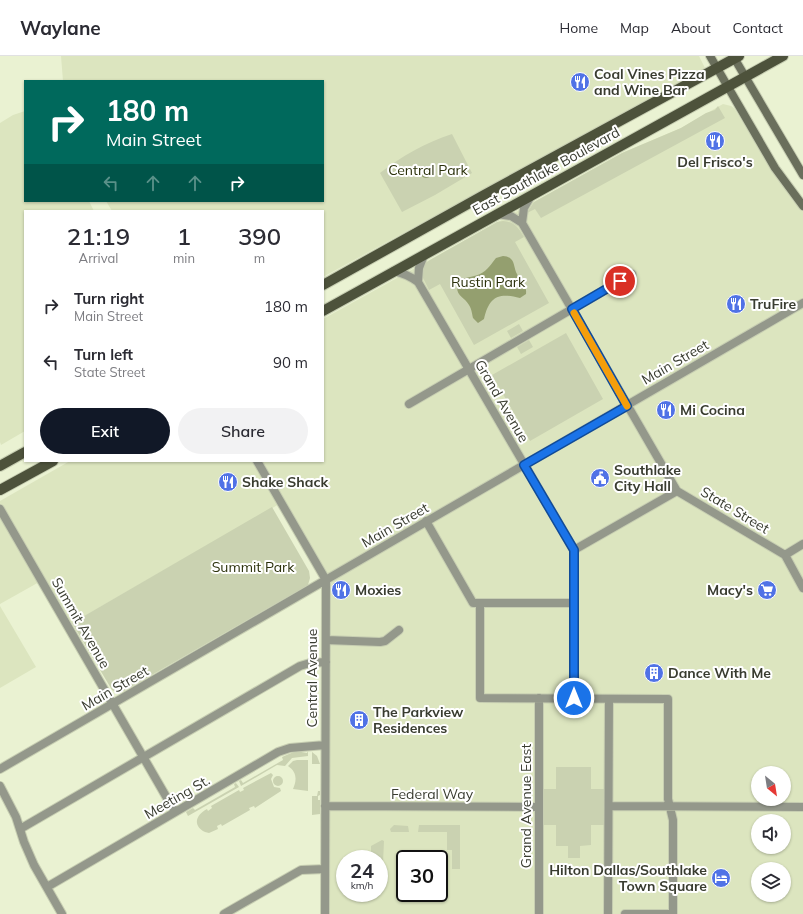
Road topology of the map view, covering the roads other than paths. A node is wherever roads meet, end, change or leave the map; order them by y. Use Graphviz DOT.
graph roads {
  1 [pos="710,56"];
  2 [pos="782,56"];
  3 [pos="735,57"];
  4 [pos="717,68"];
  5 [pos="745,77"];
  6 [pos="727,86"];
  7 [pos="803,175"];
  8 [pos="531,195"];
  9 [pos="803,206"];
  10 [pos="496,214"];
  11 [pos="522,223"];
  12 [pos="424,255"];
  13 [pos="394,271"];
  14 [pos="632,274"];
  15 [pos="418,282"];
  16 [pos="324,284"];
  17 [pos="803,303"];
  18 [pos="572,309"];
  19 [pos="324,310"];
  20 [pos="468,369"];
  21 [pos="409,404"];
  22 [pos="627,406"];
  23 [pos="24,453"];
  24 [pos="51,462"];
  25 [pos="258,462"];
  26 [pos="524,465"];
  27 [pos="0,466"];
  28 [pos="0,490"];
  29 [pos="677,490"];
  30 [pos="0,509"];
  31 [pos="426,521"];
  32 [pos="803,544"];
  33 [pos="574,550"];
  34 [pos="785,555"];
  35 [pos="326,580"];
  36 [pos="803,588"];
  37 [pos="574,603"];
  38 [pos="480,604"];
  39 [pos="399,630"];
  40 [pos="326,640"];
  41 [pos="326,662"];
  42 [pos="539,698"];
  43 [pos="574,698"];
  44 [pos="609,699"];
  45 [pos="113,704"];
  46 [pos="325,745"];
  47 [pos="143,757"];
  48 [pos="0,769"];
  49 [pos="0,786"];
  50 [pos="325,806"];
  51 [pos="609,806"];
  52 [pos="539,807"];
  53 [pos="670,807"];
  54 [pos="803,807"];
  55 [pos="175,812"];
  56 [pos="20,829"];
  57 [pos="325,869"];
  58 [pos="47,887"];
  59 [pos="62,914"];
  60 [pos="224,914"];
  61 [pos="325,914"];
  62 [pos="539,914"];
  63 [pos="608,914"];
  64 [pos="625,914"];
  65 [pos="673,914"];
  1 -- 4 [label="main road"];
  2 -- 5 [label="main road, East Southlake Boulevard"];
  3 -- 4 [label="main road, East Southlake Boulevard"];
  3 -- 5 [label="main road"];
  4 -- 6 [label="main road"];
  4 -- 16 [label="main road, East Southlake Boulevard"];
  5 -- 6 [label="main road, East Southlake Boulevard"];
  5 -- 7 [label="main road"];
  6 -- 8 [label="main road, East Southlake Boulevard"];
  6 -- 9 [label="main road"];
  8 -- 10 [label="main road, East Southlake Boulevard"];
  8 -- 11 [label="street"];
  10 -- 11 [label="street"];
  10 -- 12 [label="main road, East Southlake Boulevard"];
  11 -- 18 [label="street, State Street"];
  12 -- 13 [label="main road, East Southlake Boulevard"];
  12 -- 15 [label="street"];
  13 -- 15 [label="street"];
  13 -- 19 [label="main road, East Southlake Boulevard"];
  14 -- 18 [label="street"];
  15 -- 20 [label="street, Grand Avenue"];
  17 -- 22 [label="street, Main Street"];
  18 -- 20 [label="street"];
  18 -- 22 [label="street, State Street"];
  20 -- 21 [label="street"];
  20 -- 26 [label="street, Grand Avenue"];
  22 -- 26 [label="street, Main Street"];
  22 -- 29 [label="street, State Street"];
  23 -- 27 [label="main road"];
  24 -- 28 [label="main road"];
  25 -- 35 [label="street"];
  26 -- 31 [label="street, Main Street"];
  26 -- 33 [label="street, Grand Avenue"];
  29 -- 33 [label="street"];
  29 -- 34 [label="street, State Street"];
  30 -- 45 [label="street, Summit Avenue"];
  31 -- 35 [label="street, Main Street"];
  31 -- 38 [label="street"];
  32 -- 34 [label="street"];
  33 -- 37 [label="street"];
  34 -- 36 [label="street"];
  35 -- 40 [label="street, Central Avenue"];
  35 -- 45 [label="street, Main Street"];
  37 -- 38 [label="street"];
  37 -- 43 [label="street"];
  38 -- 42 [label="street"];
  39 -- 40 [label="street"];
  40 -- 41 [label="street, Central Avenue"];
  41 -- 46 [label="street, Central Avenue"];
  41 -- 47 [label="street"];
  42 -- 43 [label="street"];
  42 -- 52 [label="street, Grand Avenue East"];
  43 -- 44 [label="street"];
  44 -- 51 [label="street"];
  44 -- 53 [label="street"];
  45 -- 47 [label="street, Summit Avenue"];
  45 -- 48 [label="street, Main Street"];
  46 -- 50 [label="street, Central Avenue"];
  46 -- 55 [label="street, Meeting St."];
  47 -- 55 [label="street, Summit Avenue"];
  47 -- 56 [label="street"];
  49 -- 56 [label="street"];
  50 -- 52 [label="street, Federal Way"];
  50 -- 57 [label="street, Central Avenue"];
  51 -- 53 [label="street"];
  51 -- 63 [label="street"];
  52 -- 62 [label="street, Grand Avenue East"];
  53 -- 54 [label="street"];
  53 -- 65 [label="street"];
  55 -- 58 [label="street, Meeting St."];
  56 -- 58 [label="street"];
  57 -- 60 [label="street"];
  57 -- 61 [label="street, Central Avenue"];
  58 -- 59 [label="street"];
  64 -- 65 [label="street"];
}
